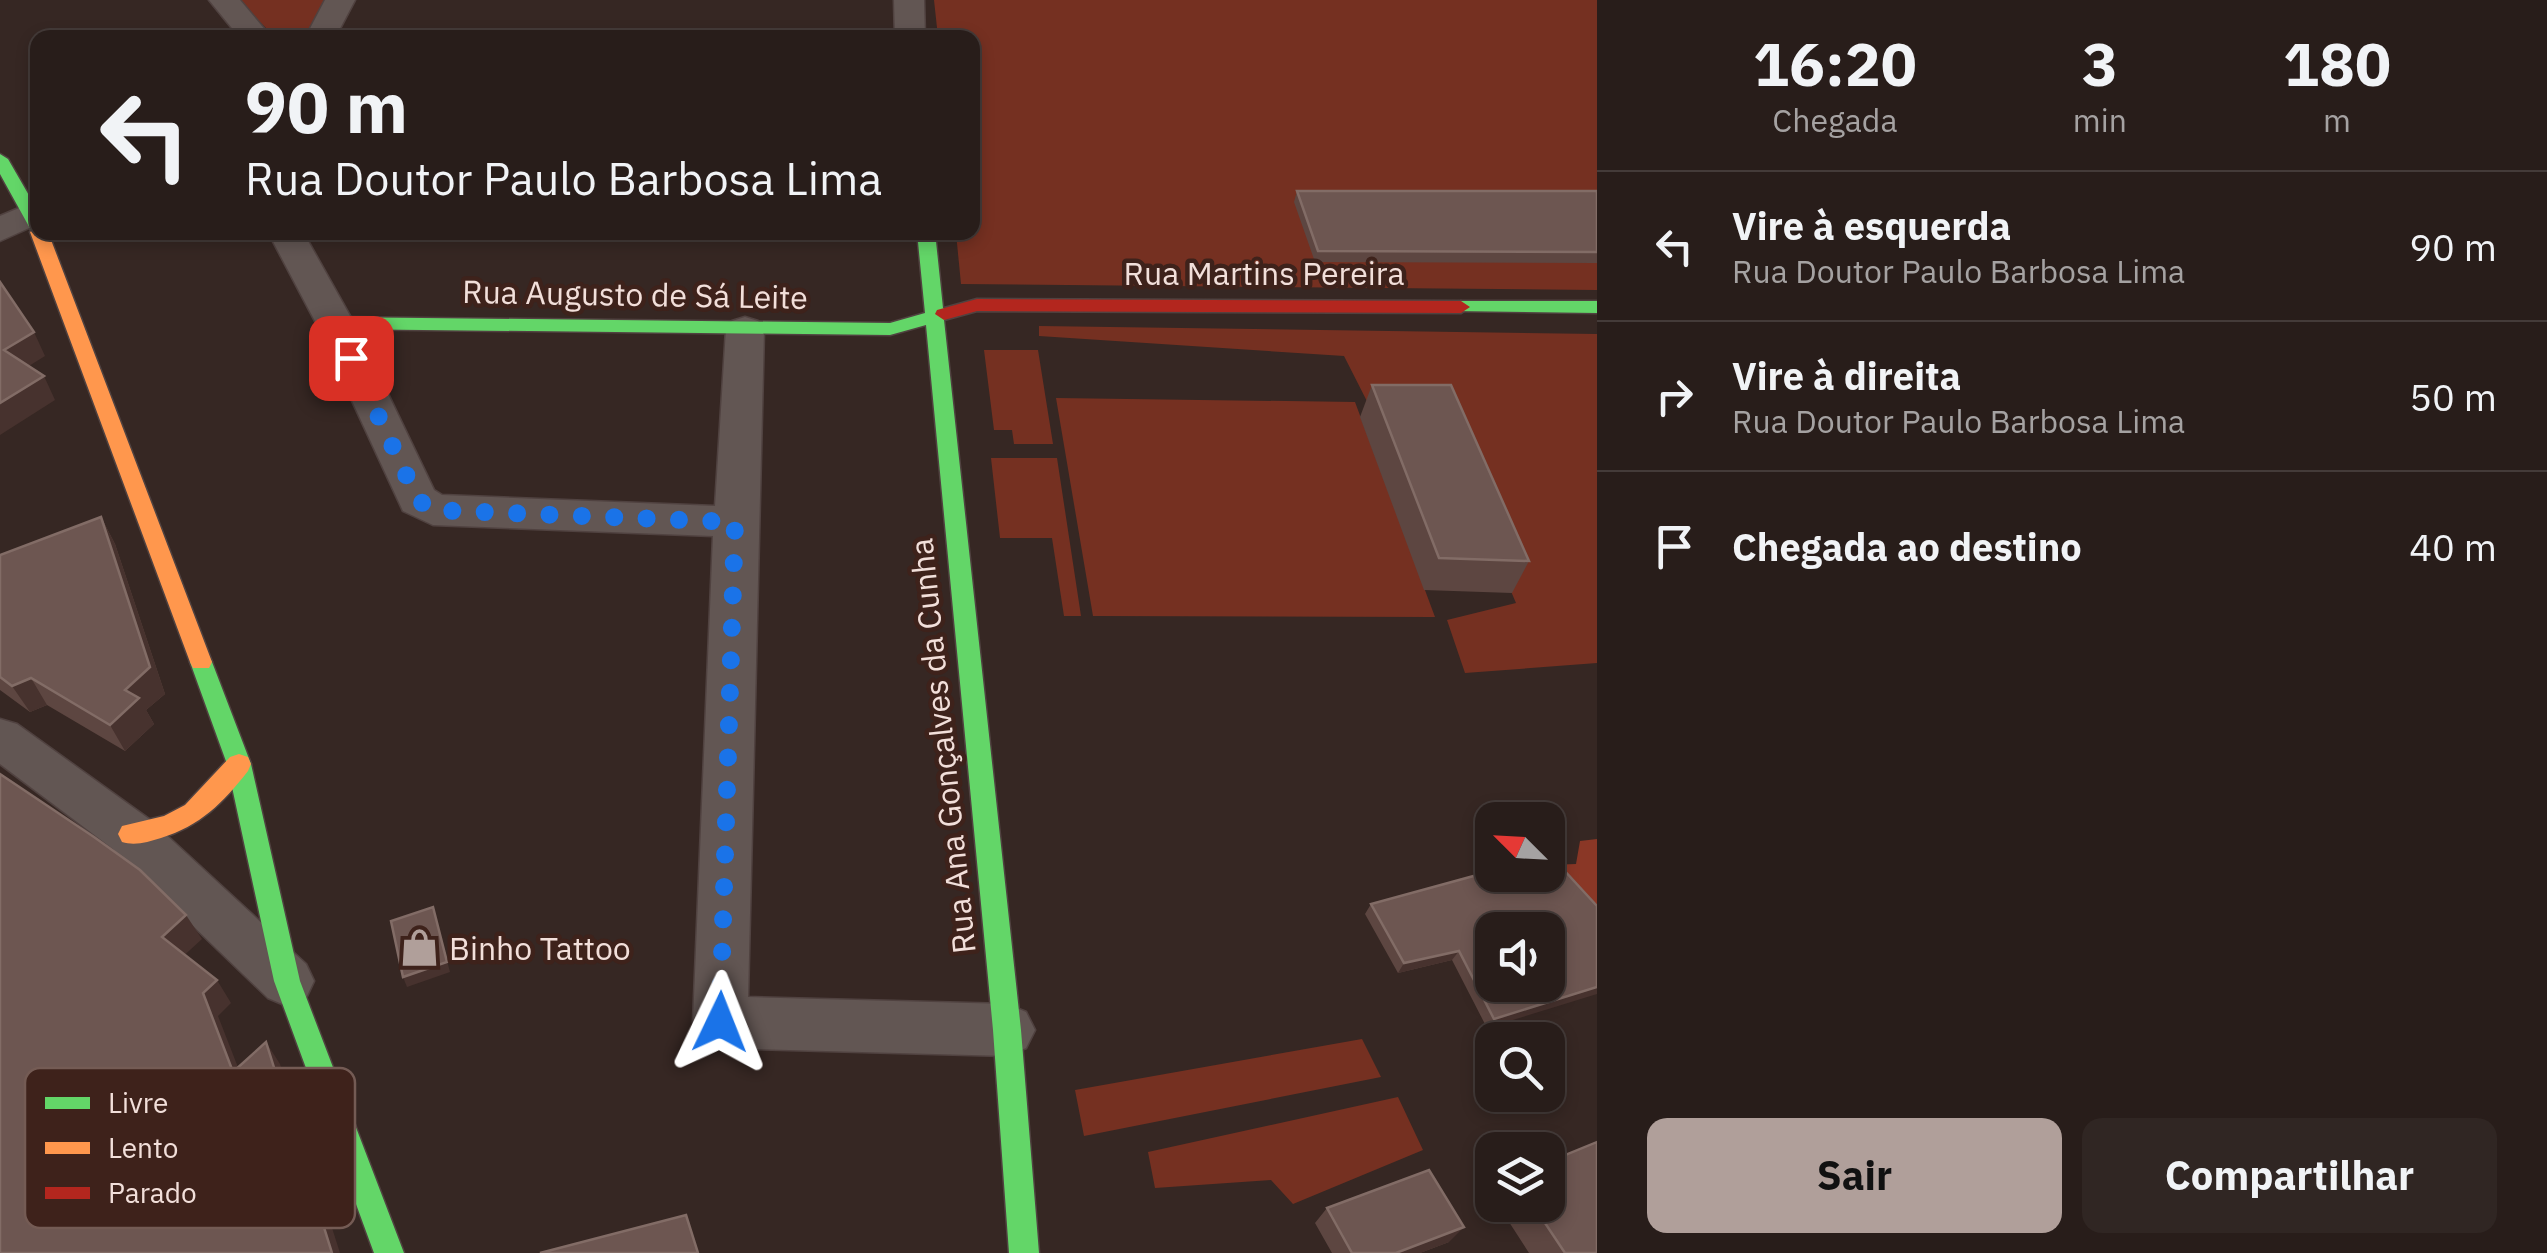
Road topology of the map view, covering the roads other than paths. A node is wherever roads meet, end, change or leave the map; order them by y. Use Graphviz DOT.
graph roads {
  1 [pos="224,0"];
  2 [pos="340,0"];
  3 [pos="910,0"];
  4 [pos="250,30"];
  5 [pos="324,30"];
  6 [pos="910,30"];
  7 [pos="0,159"];
  8 [pos="30,211"];
  9 [pos="30,222"];
  10 [pos="0,230"];
  11 [pos="43,240"];
  12 [pos="289,240"];
  13 [pos="927,240"];
  14 [pos="1597,307"];
  15 [pos="933,317"];
  16 [pos="335,323"];
  17 [pos="745,329"];
  18 [pos="735,522"];
  19 [pos="0,738"];
  20 [pos="239,764"];
  21 [pos="131,834"];
  22 [pos="287,981"];
  23 [pos="1007,1030"];
  24 [pos="320,1068"];
  25 [pos="355,1162"];
  26 [pos="389,1253"];
  27 [pos="1024,1253"];
  1 -- 4 [label="street"];
  2 -- 5 [label="street"];
  3 -- 6 [label="street"];
  7 -- 8 [label="street"];
  9 -- 10 [label="street"];
  11 -- 20 [label="street"];
  12 -- 16 [label="street"];
  13 -- 15 [label="street, Rua Ana Gonçalves da Cunha"];
  14 -- 15 [label="street, Rua Martins Pereira"];
  15 -- 17 [label="street, Rua Augusto de Sá Leite"];
  15 -- 23 [label="street, Rua Ana Gonçalves da Cunha"];
  16 -- 17 [label="street, Rua Augusto de Sá Leite"];
  16 -- 18 [label="street"];
  17 -- 18 [label="street"];
  18 -- 23 [label="street"];
  19 -- 21 [label="street"];
  20 -- 21 [label="street"];
  20 -- 22 [label="street"];
  21 -- 22 [label="street"];
  22 -- 24 [label="street"];
  23 -- 27 [label="street, Rua Ana Gonçalves da Cunha"];
  25 -- 26 [label="street"];
}
